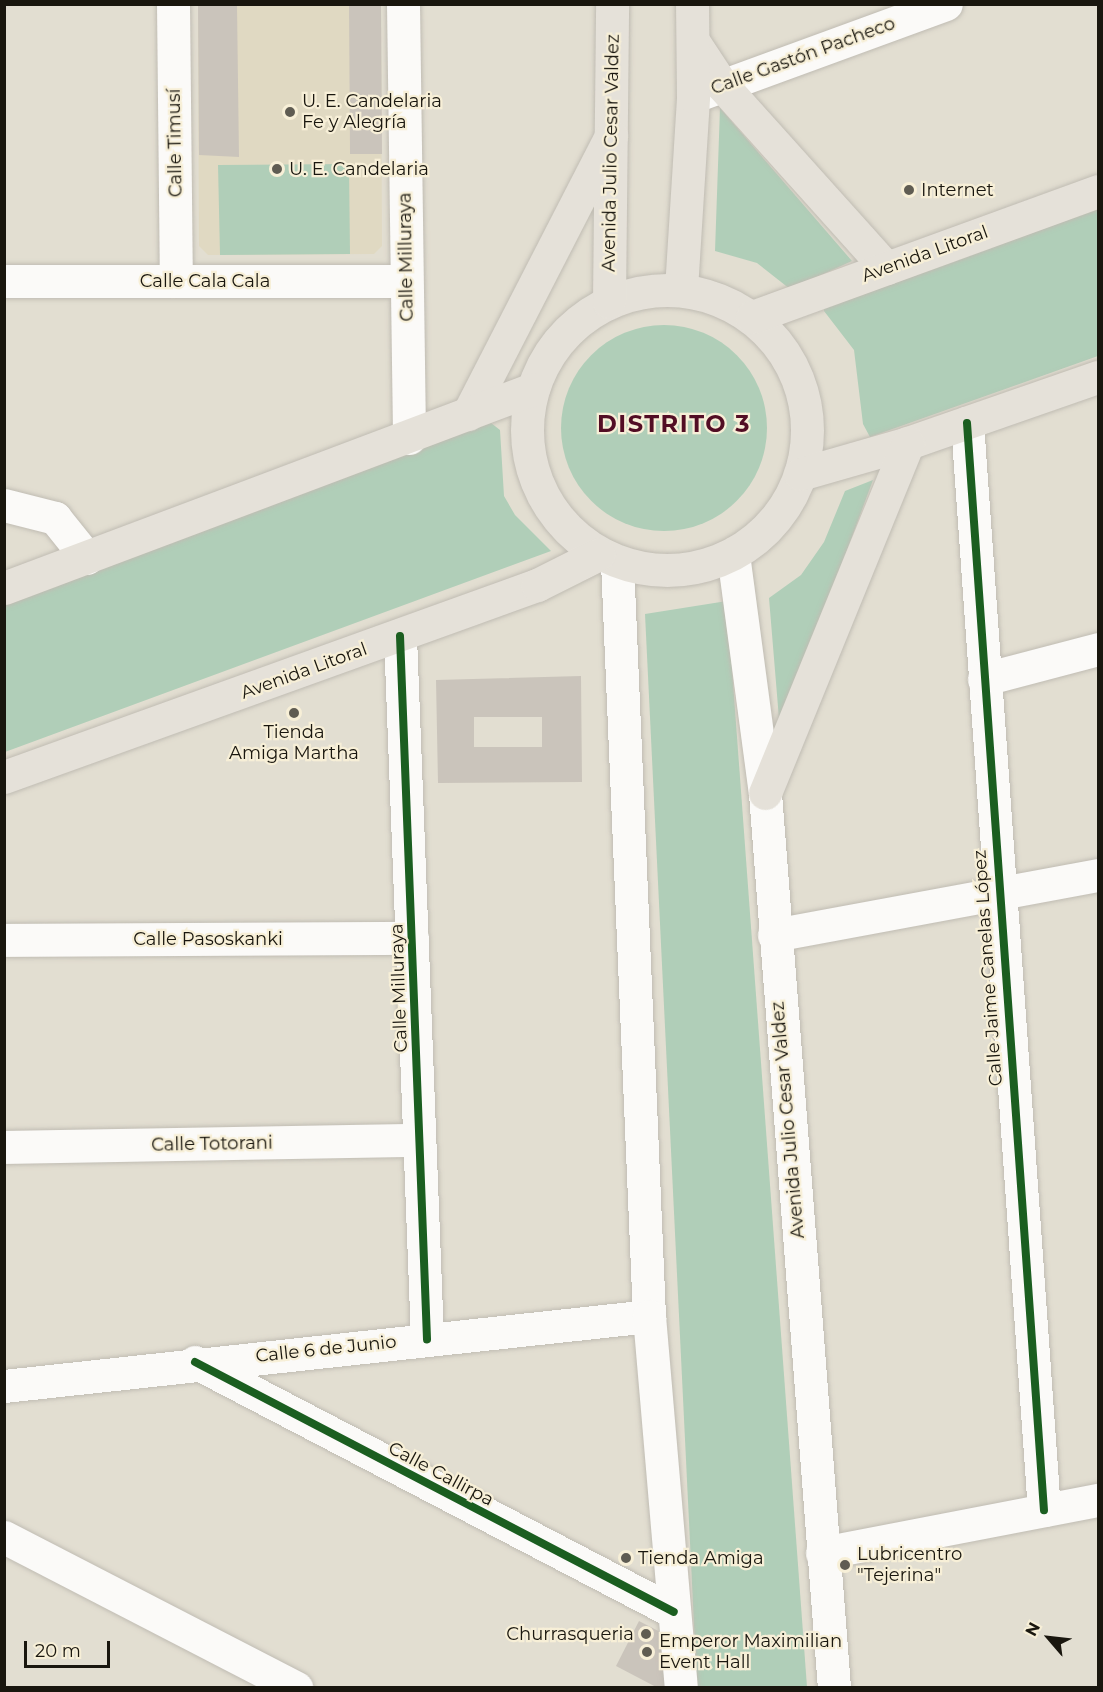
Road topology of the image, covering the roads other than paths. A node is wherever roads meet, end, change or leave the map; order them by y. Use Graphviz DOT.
graph roads {
  1 [pos="173,4"];
  2 [pos="403,4"];
  3 [pos="612,4"];
  4 [pos="692,4"];
  5 [pos="946,4"];
  6 [pos="707,91"];
  7 [pos="611,136"];
  8 [pos="1098,192"];
  9 [pos="886,268"];
  10 [pos="4,281"];
  11 [pos="176,281"];
  12 [pos="406,281"];
  13 [pos="681,289"];
  14 [pos="609,302"];
  15 [pos="752,317"];
  16 [pos="1098,377"];
  17 [pos="533,388"];
  18 [pos="468,414"];
  19 [pos="967,423"];
  20 [pos="409,438"];
  21 [pos="908,444"];
  22 [pos="800,474"];
  23 [pos="4,505"];
  24 [pos="733,554"];
  25 [pos="87,558"];
  26 [pos="608,558"];
  27 [pos="4,588"];
  28 [pos="400,636"];
  29 [pos="1098,649"];
  30 [pos="984,679"];
  31 [pos="4,777"];
  32 [pos="765,793"];
  33 [pos="1098,875"];
  34 [pos="997,894"];
  35 [pos="774,935"];
  36 [pos="412,938"];
  37 [pos="4,940"];
  38 [pos="419,1140"];
  39 [pos="4,1147"];
  40 [pos="649,1316"];
  41 [pos="427,1339"];
  42 [pos="195,1362"];
  43 [pos="4,1386"];
  44 [pos="1098,1500"];
  45 [pos="1044,1510"];
  46 [pos="4,1537"];
  47 [pos="822,1553"];
  48 [pos="674,1612"];
  49 [pos="296,1688"];
  50 [pos="681,1688"];
  51 [pos="834,1688"];
  1 -- 11 [label="street, Calle Timusí"];
  2 -- 12 [label="street, Calle Milluraya"];
  3 -- 7 [label="main road, Avenida Julio Cesar Valdez"];
  4 -- 6 [label="main road"];
  5 -- 6 [label="street, Calle Gastón Pacheco"];
  6 -- 9 [label="main road"];
  6 -- 13 [label="main road"];
  7 -- 14 [label="main road, Avenida Julio Cesar Valdez"];
  7 -- 18 [label="main road"];
  8 -- 9 [label="main road, Avenida Litoral"];
  9 -- 15 [label="main road, Avenida Litoral"];
  10 -- 11 [label="street, Calle Cala Cala"];
  11 -- 12 [label="street, Calle Cala Cala"];
  12 -- 20 [label="street, Calle Milluraya"];
  13 -- 14 [label="main road"];
  13 -- 15 [label="main road"];
  14 -- 17 [label="main road"];
  15 -- 22 [label="main road"];
  16 -- 19 [label="main road"];
  17 -- 18 [label="main road"];
  17 -- 26 [label="main road"];
  18 -- 20 [label="main road"];
  19 -- 21 [label="main road"];
  19 -- 30 [label="street, Calle Jaime Canelas López"];
  20 -- 25 [label="main road"];
  21 -- 22 [label="main road"];
  21 -- 32 [label="main road"];
  22 -- 24 [label="main road"];
  23 -- 25 [label="street"];
  24 -- 26 [label="main road"];
  24 -- 32 [label="street, Avenida Julio Cesar Valdez"];
  25 -- 27 [label="main road"];
  26 -- 28 [label="main road, Avenida Litoral"];
  26 -- 40 [label="street"];
  28 -- 31 [label="main road, Avenida Litoral"];
  28 -- 36 [label="street, Calle Milluraya"];
  29 -- 30 [label="street"];
  30 -- 34 [label="street, Calle Jaime Canelas López"];
  32 -- 35 [label="street, Avenida Julio Cesar Valdez"];
  33 -- 34 [label="street"];
  34 -- 35 [label="street"];
  34 -- 45 [label="street, Calle Jaime Canelas López"];
  35 -- 47 [label="street, Avenida Julio Cesar Valdez"];
  36 -- 37 [label="street, Calle Pasoskanki"];
  36 -- 38 [label="street, Calle Milluraya"];
  38 -- 39 [label="street, Calle Totorani"];
  38 -- 41 [label="street, Calle Milluraya"];
  40 -- 41 [label="street, Calle 6 de Junio"];
  40 -- 48 [label="street"];
  41 -- 42 [label="street, Calle 6 de Junio"];
  42 -- 43 [label="street, Calle 6 de Junio"];
  42 -- 48 [label="street, Calle Callirpa"];
  44 -- 45 [label="street"];
  45 -- 47 [label="street"];
  46 -- 49 [label="street"];
  47 -- 51 [label="street, Avenida Julio Cesar Valdez"];
  48 -- 50 [label="street"];
}
